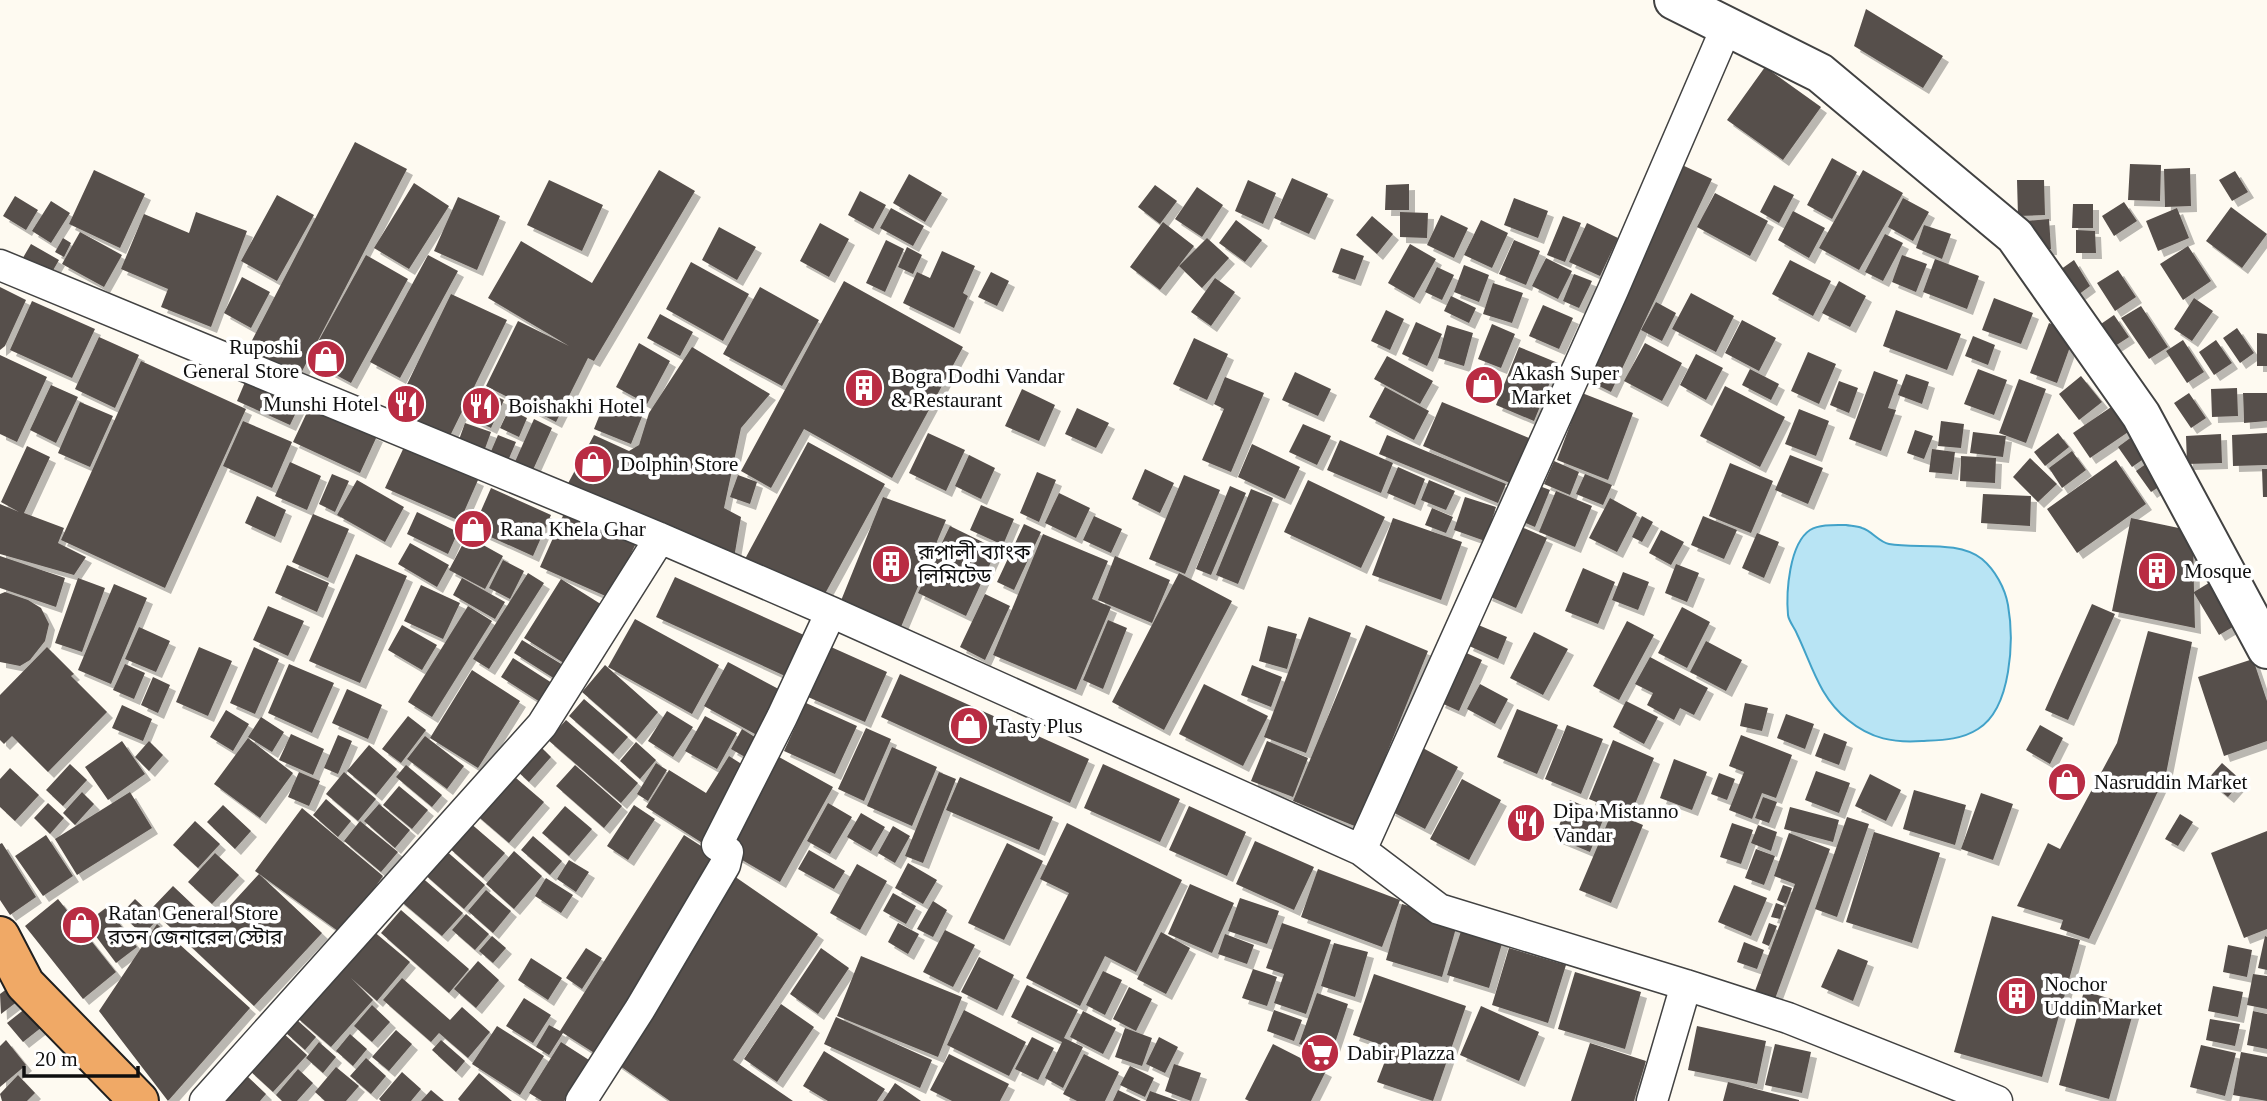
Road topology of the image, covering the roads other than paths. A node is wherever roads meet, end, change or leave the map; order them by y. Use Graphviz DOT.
graph roads {
  1 [pos="1674,0"];
  2 [pos="1727,26"];
  3 [pos="0,265"];
  4 [pos="660,538"];
  5 [pos="831,612"];
  6 [pos="2267,649"];
  7 [pos="1361,850"];
  8 [pos="0,936"];
  9 [pos="1686,985"];
  10 [pos="139,1101"];
  11 [pos="205,1101"];
  12 [pos="581,1101"];
  13 [pos="1651,1101"];
  14 [pos="1997,1101"];
  1 -- 2 [label="street"];
  2 -- 6 [label="street"];
  2 -- 7 [label="street"];
  3 -- 4 [label="street"];
  4 -- 5 [label="street"];
  4 -- 11 [label="street"];
  5 -- 7 [label="street"];
  5 -- 12 [label="street"];
  7 -- 9 [label="street"];
  8 -- 10 [label="highway"];
  9 -- 13 [label="street"];
  9 -- 14 [label="street"];
}
